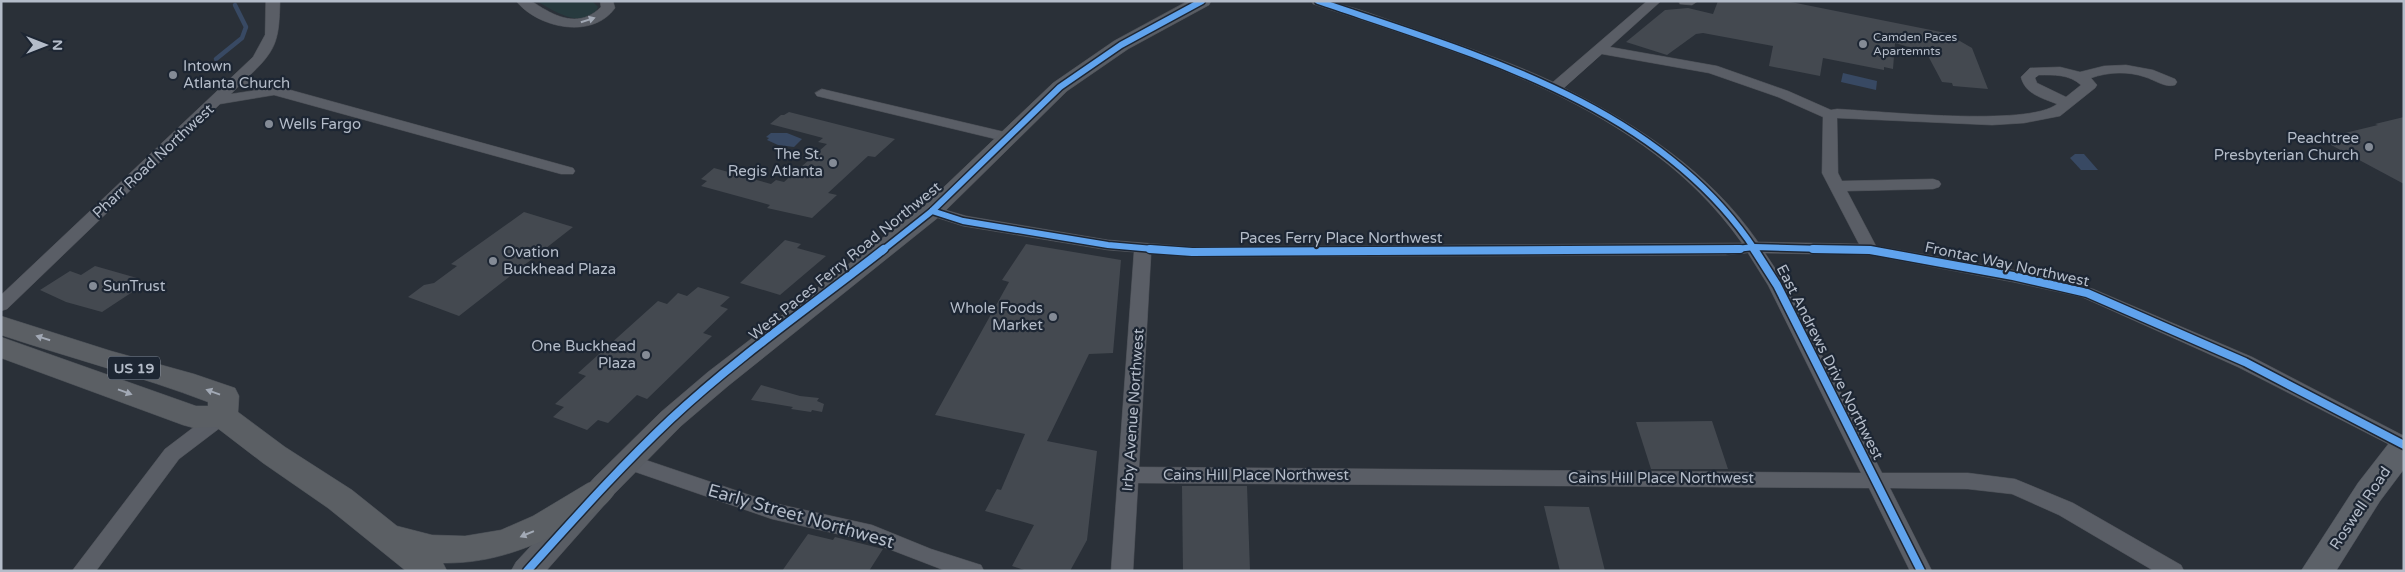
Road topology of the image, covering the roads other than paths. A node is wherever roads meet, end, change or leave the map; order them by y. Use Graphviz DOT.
graph roads {
  1 [pos="272,1"];
  2 [pos="522,1"];
  3 [pos="606,1"];
  4 [pos="1202,1"];
  5 [pos="1318,1"];
  6 [pos="1655,1"];
  7 [pos="1685,1"];
  8 [pos="1692,1"];
  9 [pos="1600,50"];
  10 [pos="2081,77"];
  11 [pos="238,80"];
  12 [pos="2170,82"];
  13 [pos="1555,88"];
  14 [pos="277,91"];
  15 [pos="822,94"];
  16 [pos="218,100"];
  17 [pos="2067,103"];
  18 [pos="1830,115"];
  19 [pos="1008,137"];
  20 [pos="567,171"];
  21 [pos="1933,184"];
  22 [pos="1837,186"];
  23 [pos="932,211"];
  24 [pos="1754,247"];
  25 [pos="1143,249"];
  26 [pos="1870,250"];
  27 [pos="1,305"];
  28 [pos="1,325"];
  29 [pos="1,347"];
  30 [pos="222,416"];
  31 [pos="2404,445"];
  32 [pos="628,462"];
  33 [pos="1128,474"];
  34 [pos="1875,480"];
  35 [pos="599,492"];
  36 [pos="387,536"];
  37 [pos="83,571"];
  38 [pos="430,571"];
  39 [pos="527,571"];
  40 [pos="974,571"];
  41 [pos="1122,571"];
  42 [pos="1921,571"];
  43 [pos="2173,571"];
  44 [pos="2318,571"];
  1 -- 11 [label="street, Pharr Road Northwest"];
  2 -- 3 [label="street, one-way"];
  4 -- 19 [label="main road, West Paces Ferry Road Northwest"];
  5 -- 13 [label="street, East Andrews Drive Northwest"];
  6 -- 9 [label="street"];
  7 -- 8 [label="street"];
  9 -- 13 [label="street"];
  9 -- 18 [label="street"];
  10 -- 12 [label="street"];
  10 -- 17 [label="street"];
  10 -- 17 [label="street"];
  11 -- 14 [label="street"];
  11 -- 16 [label="street, Pharr Road Northwest"];
  13 -- 24 [label="street, East Andrews Drive Northwest"];
  14 -- 16 [label="street"];
  14 -- 20 [label="street"];
  15 -- 19 [label="street"];
  16 -- 27 [label="street, Pharr Road Northwest"];
  17 -- 18 [label="street"];
  18 -- 22 [label="street"];
  19 -- 23 [label="main road, West Paces Ferry Road Northwest"];
  21 -- 22 [label="street"];
  22 -- 26 [label="street"];
  23 -- 25 [label="street, Paces Ferry Place Northwest"];
  23 -- 32 [label="main road, West Paces Ferry Road Northwest"];
  24 -- 25 [label="street, Paces Ferry Place Northwest"];
  24 -- 26 [label="street, Paces Ferry Place Northwest"];
  24 -- 34 [label="street, East Andrews Drive Northwest"];
  25 -- 33 [label="street, Irby Avenue Northwest"];
  26 -- 31 [label="street, Frontac Way Northwest"];
  30 -- 28 [label="highway, US 19, one-way"];
  29 -- 30 [label="highway, US 19, one-way"];
  30 -- 36 [label="highway"];
  30 -- 37 [label="street"];
  31 -- 44 [label="main road, Roswell Road"];
  32 -- 35 [label="main road, West Paces Ferry Road Northwest"];
  32 -- 40 [label="street, Early Street Northwest"];
  33 -- 34 [label="street, Cains Hill Place Northwest"];
  33 -- 41 [label="street, Irby Avenue Northwest"];
  34 -- 42 [label="street, East Andrews Drive Northwest"];
  34 -- 43 [label="street, Cains Hill Place Northwest"];
  35 -- 36 [label="highway, one-way"];
  35 -- 39 [label="main road, West Paces Ferry Road Northwest"];
  36 -- 38 [label="highway"];
}
